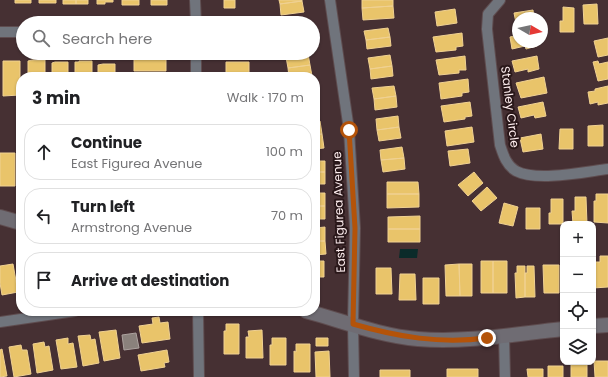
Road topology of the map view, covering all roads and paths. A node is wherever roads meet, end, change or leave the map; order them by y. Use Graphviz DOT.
graph roads {
  1 [pos="195,0"];
  2 [pos="330,0"];
  3 [pos="500,0"];
  4 [pos="196,16"];
  5 [pos="0,32"];
  6 [pos="16,32"];
  7 [pos="196,60"];
  8 [pos="196,72"];
  9 [pos="608,169"];
  10 [pos="0,217"];
  11 [pos="16,222"];
  12 [pos="320,315"];
  13 [pos="41,316"];
  14 [pos="198,316"];
  15 [pos="0,322"];
  16 [pos="353,324"];
  17 [pos="608,325"];
  18 [pos="596,326"];
  19 [pos="560,329"];
  20 [pos="504,335"];
  21 [pos="199,377"];
  22 [pos="354,377"];
  23 [pos="505,377"];
  1 -- 4 [label="street"];
  2 -- 16 [label="street, East Figurea Avenue"];
  3 -- 9 [label="street, Stanley Circle"];
  5 -- 6 [label="street"];
  7 -- 8 [label="street"];
  10 -- 11 [label="street"];
  12 -- 16 [label="street"];
  13 -- 15 [label="street"];
  14 -- 21 [label="street"];
  16 -- 20 [label="street"];
  16 -- 22 [label="street, East Figurea Avenue"];
  17 -- 18 [label="street"];
  19 -- 20 [label="street"];
  20 -- 23 [label="street"];
}
